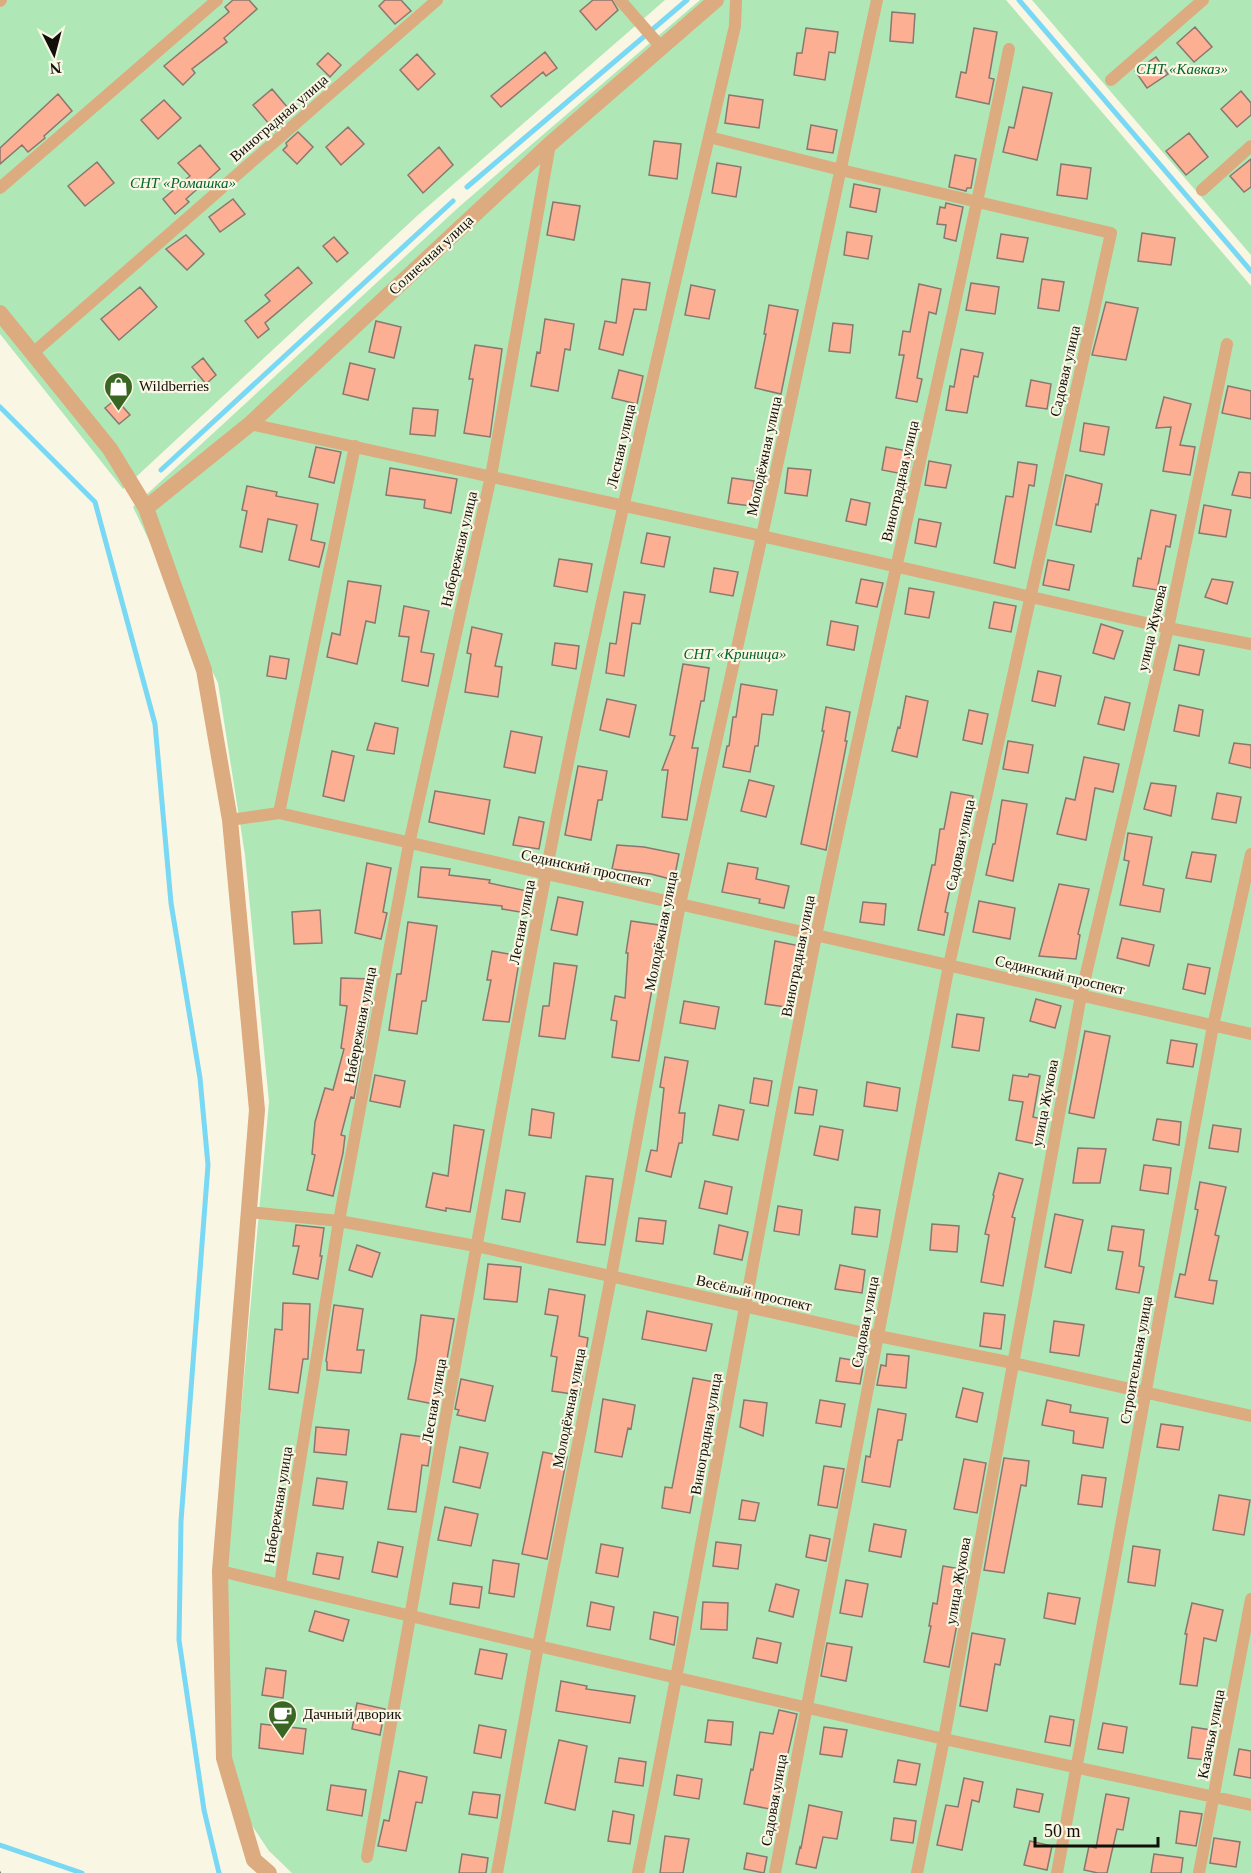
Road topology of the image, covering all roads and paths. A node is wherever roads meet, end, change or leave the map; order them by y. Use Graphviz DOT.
graph roads {
  1 [pos="217,0"];
  2 [pos="437,0"];
  3 [pos="620,0"];
  4 [pos="716,0"];
  5 [pos="736,0"];
  6 [pos="878,0"];
  7 [pos="1203,0"];
  8 [pos="657,43"];
  9 [pos="1010,49"];
  10 [pos="1111,80"];
  11 [pos="709,137"];
  12 [pos="550,144"];
  13 [pos="1251,146"];
  14 [pos="841,170"];
  15 [pos="0,188"];
  16 [pos="1202,190"];
  17 [pos="978,202"];
  18 [pos="0,313"];
  19 [pos="1227,344"];
  20 [pos="33,352"];
  21 [pos="250,424"];
  22 [pos="355,446"];
  23 [pos="491,477"];
  24 [pos="623,506"];
  25 [pos="146,508"];
  26 [pos="762,536"];
  27 [pos="896,566"];
  28 [pos="1030,595"];
  29 [pos="1168,627"];
  30 [pos="1251,644"];
  31 [pos="279,813"];
  32 [pos="230,819"];
  33 [pos="409,844"];
  34 [pos="1251,854"];
  35 [pos="546,875"];
  36 [pos="680,904"];
  37 [pos="817,935"];
  38 [pos="949,965"];
  39 [pos="1081,995"];
  40 [pos="1213,1026"];
  41 [pos="1251,1035"];
  42 [pos="248,1212"];
  43 [pos="339,1221"];
  44 [pos="476,1246"];
  45 [pos="611,1277"];
  46 [pos="744,1306"];
  47 [pos="878,1336"];
  48 [pos="1012,1363"];
  49 [pos="1146,1393"];
  50 [pos="1251,1416"];
  51 [pos="220,1571"];
  52 [pos="280,1584"];
  53 [pos="1251,1599"];
  54 [pos="411,1617"];
  55 [pos="538,1646"];
  56 [pos="678,1677"];
  57 [pos="806,1707"];
  58 [pos="944,1738"];
  59 [pos="1077,1768"];
  60 [pos="1214,1797"];
  61 [pos="1251,1805"];
  62 [pos="367,1857"];
  63 [pos="269,1873"];
  64 [pos="497,1873"];
  65 [pos="638,1873"];
  66 [pos="775,1873"];
  67 [pos="917,1873"];
  68 [pos="1057,1873"];
  69 [pos="1199,1873"];
  1 -- 15 [label="street"];
  2 -- 20 [label="street, Виноградная улица"];
  3 -- 8 [label="street"];
  4 -- 8 [label="street, Солнечная улица"];
  5 -- 11 [label="street, Лесная улица"];
  6 -- 14 [label="street, Молодёжная улица"];
  7 -- 10 [label="street"];
  8 -- 12 [label="street, Солнечная улица"];
  9 -- 17 [label="street, Виноградная улица"];
  11 -- 14 [label="street, Садовая улица"];
  11 -- 24 [label="street, Лесная улица"];
  12 -- 21 [label="street, Солнечная улица"];
  12 -- 23 [label="street, Набережная улица"];
  13 -- 16 [label="street"];
  14 -- 17 [label="street, Садовая улица"];
  14 -- 26 [label="street, Молодёжная улица"];
  17 -- 27 [label="street, Виноградная улица"];
  17 -- 28 [label="street, Садовая улица"];
  18 -- 20 [label="street"];
  19 -- 29 [label="street, улица Жукова"];
  20 -- 25 [label="street"];
  21 -- 22 [label="street"];
  21 -- 25 [label="street, Солнечная улица"];
  22 -- 23 [label="street"];
  22 -- 31 [label="street"];
  23 -- 24 [label="street"];
  23 -- 33 [label="street, Набережная улица"];
  24 -- 26 [label="street"];
  24 -- 35 [label="street, Лесная улица"];
  25 -- 32 [label="street"];
  26 -- 27 [label="street"];
  26 -- 36 [label="street, Молодёжная улица"];
  27 -- 28 [label="street"];
  27 -- 37 [label="street, Виноградная улица"];
  28 -- 29 [label="street"];
  28 -- 38 [label="street, Садовая улица"];
  29 -- 30 [label="street"];
  29 -- 39 [label="street, улица Жукова"];
  31 -- 32 [label="street, Сединский проспект"];
  31 -- 33 [label="street, Сединский проспект"];
  32 -- 42 [label="street"];
  33 -- 35 [label="street, Сединский проспект"];
  33 -- 43 [label="street, Набережная улица"];
  34 -- 40 [label="street, Строительная улица"];
  35 -- 36 [label="street, Сединский проспект"];
  35 -- 44 [label="street, Лесная улица"];
  36 -- 37 [label="street, Сединский проспект"];
  36 -- 45 [label="street, Молодёжная улица"];
  37 -- 38 [label="street, Сединский проспект"];
  37 -- 46 [label="street, Виноградная улица"];
  38 -- 39 [label="street, Сединский проспект"];
  38 -- 47 [label="street, Садовая улица"];
  39 -- 40 [label="street, Сединский проспект"];
  39 -- 48 [label="street, улица Жукова"];
  40 -- 41 [label="street, Сединский проспект"];
  40 -- 49 [label="street, Строительная улица"];
  42 -- 43 [label="street, Весёлый проспект"];
  42 -- 51 [label="street"];
  43 -- 44 [label="street, Весёлый проспект"];
  43 -- 52 [label="street, Набережная улица"];
  44 -- 45 [label="street, Весёлый проспект"];
  44 -- 54 [label="street, Лесная улица"];
  45 -- 46 [label="street, Весёлый проспект"];
  45 -- 55 [label="street, Молодёжная улица"];
  46 -- 47 [label="street, Весёлый проспект"];
  46 -- 56 [label="street, Виноградная улица"];
  47 -- 48 [label="street, Весёлый проспект"];
  47 -- 57 [label="street, Садовая улица"];
  48 -- 49 [label="street, Весёлый проспект"];
  48 -- 58 [label="street, улица Жукова"];
  49 -- 50 [label="street, Весёлый проспект"];
  49 -- 59 [label="street, Строительная улица"];
  51 -- 52 [label="street"];
  51 -- 63 [label="street"];
  52 -- 54 [label="street"];
  53 -- 60 [label="street, Казачья улица"];
  54 -- 55 [label="street"];
  54 -- 62 [label="street, Лесная улица"];
  55 -- 56 [label="street"];
  55 -- 64 [label="street, Молодёжная улица"];
  56 -- 57 [label="street"];
  56 -- 65 [label="street, Виноградная улица"];
  57 -- 58 [label="street"];
  57 -- 66 [label="street, Садовая улица"];
  58 -- 59 [label="street"];
  58 -- 67 [label="street, улица Жукова"];
  59 -- 60 [label="street"];
  59 -- 68 [label="street, Строительная улица"];
  60 -- 61 [label="street"];
  60 -- 69 [label="street, Казачья улица"];
}
